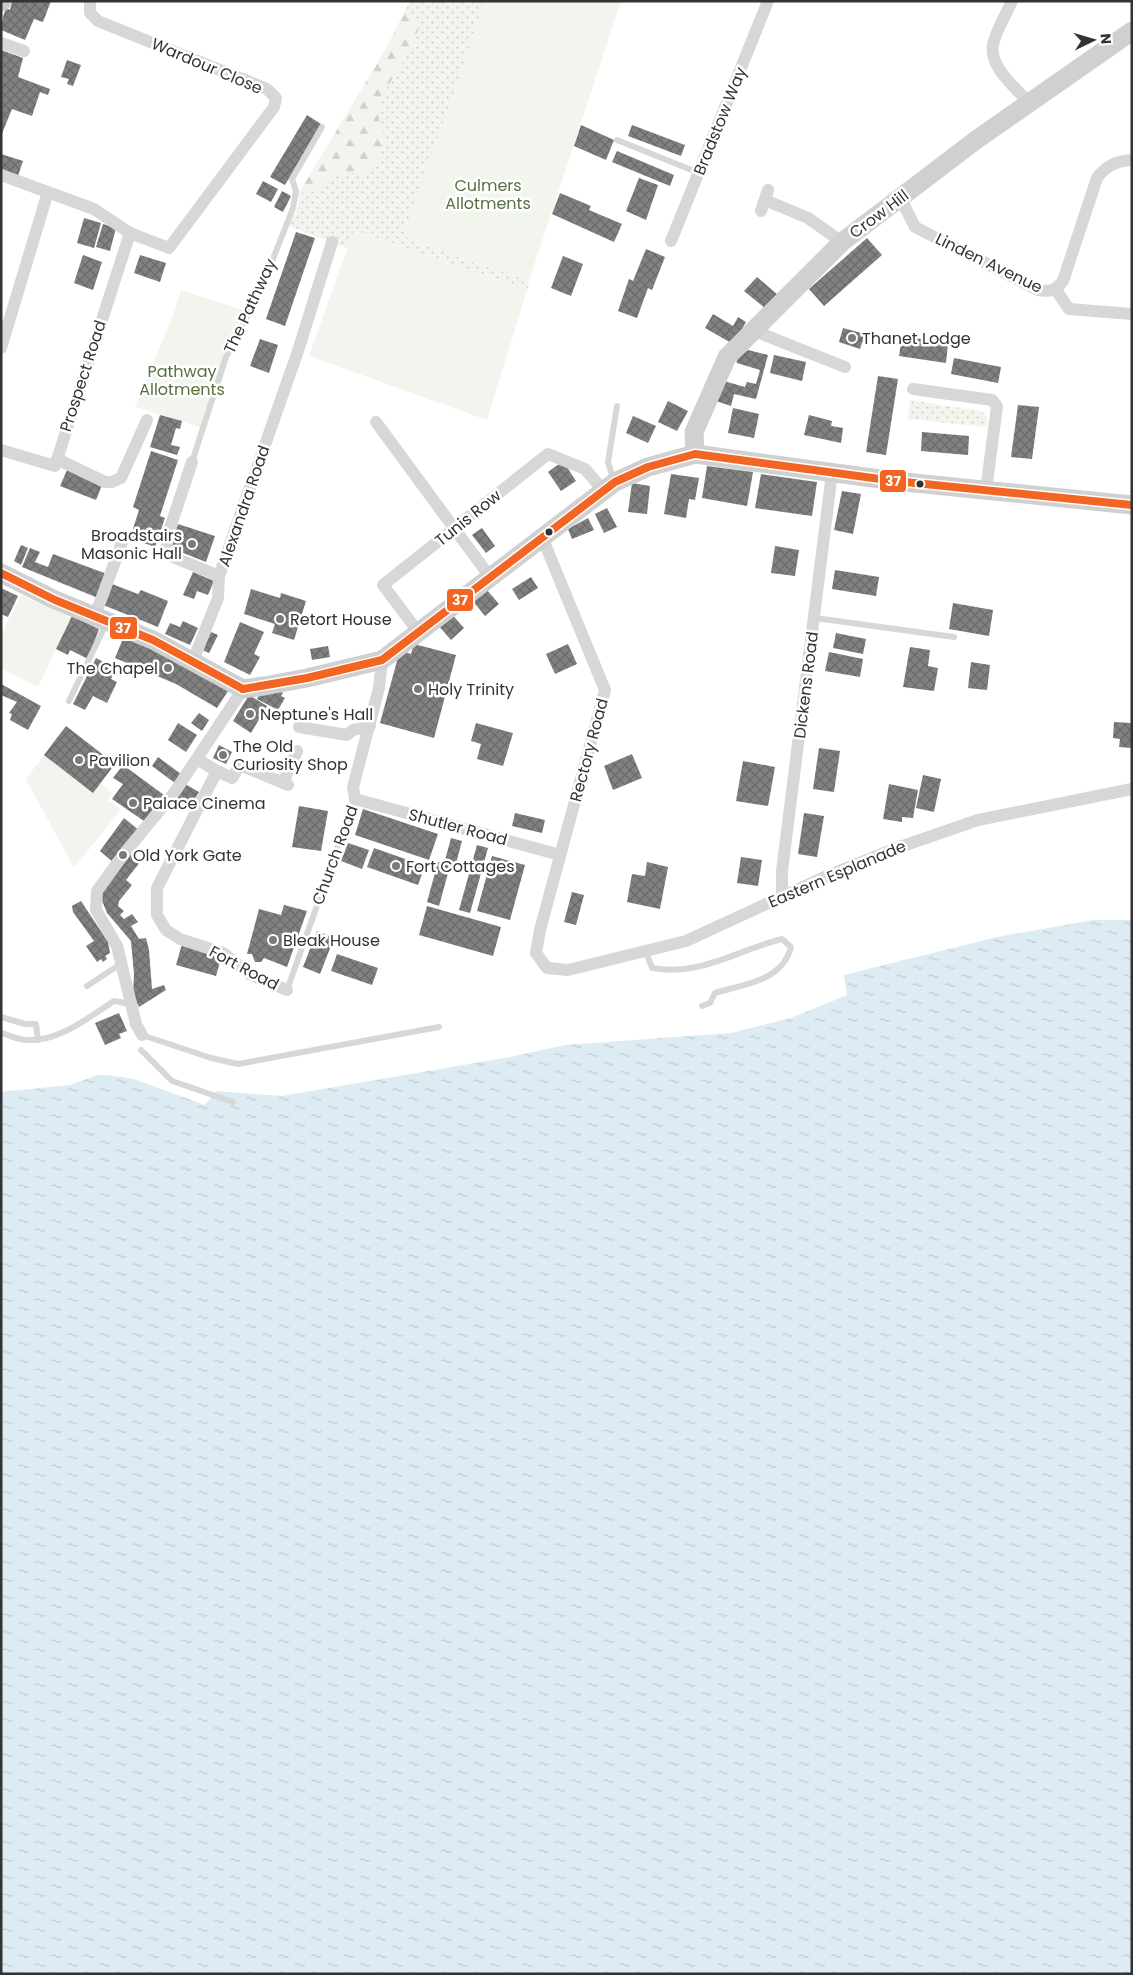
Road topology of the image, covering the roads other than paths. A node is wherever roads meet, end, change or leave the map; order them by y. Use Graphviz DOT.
graph roads {
  1 [pos="90,1"];
  2 [pos="768,1"];
  3 [pos="1012,1"];
  4 [pos="1132,31"];
  5 [pos="1,43"];
  6 [pos="24,51"];
  7 [pos="1029,103"];
  8 [pos="322,127"];
  9 [pos="617,140"];
  10 [pos="1132,160"];
  11 [pos="699,173"];
  12 [pos="1,175"];
  13 [pos="48,192"];
  14 [pos="900,197"];
  15 [pos="765,200"];
  16 [pos="130,233"];
  17 [pos="671,241"];
  18 [pos="332,242"];
  19 [pos="842,242"];
  20 [pos="1056,290"];
  21 [pos="1132,314"];
  22 [pos="752,330"];
  23 [pos="1,348"];
  24 [pos="845,367"];
  25 [pos="913,389"];
  26 [pos="617,406"];
  27 [pos="146,420"];
  28 [pos="376,422"];
  29 [pos="1,450"];
  30 [pos="695,454"];
  31 [pos="57,459"];
  32 [pos="192,462"];
  33 [pos="832,473"];
  34 [pos="609,486"];
  35 [pos="986,491"];
  36 [pos="1132,505"];
  37 [pos="454,530"];
  38 [pos="542,537"];
  39 [pos="124,538"];
  40 [pos="1,574"];
  41 [pos="219,576"];
  42 [pos="490,577"];
  43 [pos="815,618"];
  44 [pos="101,619"];
  45 [pos="419,634"];
  46 [pos="954,637"];
  47 [pos="382,660"];
  48 [pos="193,661"];
  49 [pos="243,688"];
  50 [pos="69,701"];
  51 [pos="370,726"];
  52 [pos="299,727"];
  53 [pos="297,751"];
  54 [pos="197,759"];
  55 [pos="218,770"];
  56 [pos="1132,789"];
  57 [pos="355,799"];
  58 [pos="560,855"];
  59 [pos="782,896"];
  60 [pos="646,952"];
  61 [pos="122,963"];
  62 [pos="547,968"];
  63 [pos="87,986"];
  64 [pos="286,990"];
  65 [pos="131,1004"];
  66 [pos="702,1006"];
  67 [pos="1,1017"];
  68 [pos="439,1027"];
  69 [pos="1,1033"];
  70 [pos="142,1035"];
  71 [pos="38,1040"];
  72 [pos="141,1050"];
  73 [pos="233,1102"];
  1 -- 16 [label="street, Wardour Close"];
  2 -- 11 [label="street, Bradstow Way"];
  3 -- 7 [label="street"];
  4 -- 7 [label="main road, Crow Hill"];
  5 -- 6 [label="street"];
  7 -- 14 [label="main road, Crow Hill"];
  8 -- 32 [label="lane, The Pathway"];
  9 -- 11 [label="lane"];
  10 -- 20 [label="street, Linden Avenue"];
  11 -- 17 [label="street, Bradstow Way"];
  12 -- 13 [label="street"];
  13 -- 16 [label="street"];
  13 -- 23 [label="street"];
  14 -- 19 [label="main road, Crow Hill"];
  14 -- 20 [label="street, Linden Avenue"];
  15 -- 19 [label="street"];
  16 -- 31 [label="street, Prospect Road"];
  18 -- 41 [label="street, Alexandra Road"];
  19 -- 22 [label="main road, Crow Hill"];
  20 -- 21 [label="street"];
  22 -- 24 [label="street"];
  22 -- 30 [label="main road, Crow Hill"];
  25 -- 35 [label="street"];
  26 -- 34 [label="lane"];
  27 -- 31 [label="street"];
  28 -- 37 [label="street"];
  29 -- 31 [label="street"];
  30 -- 33 [label="main road"];
  30 -- 34 [label="main road"];
  32 -- 41 [label="street, The Pathway"];
  33 -- 35 [label="main road"];
  33 -- 43 [label="street, Dickens Road"];
  34 -- 37 [label="street, Tunis Row"];
  34 -- 38 [label="main road"];
  35 -- 36 [label="main road"];
  37 -- 42 [label="street"];
  37 -- 45 [label="street, Tunis Row"];
  38 -- 42 [label="main road"];
  38 -- 58 [label="street, Rectory Road"];
  39 -- 44 [label="street"];
  40 -- 44 [label="main road"];
  41 -- 48 [label="street, Alexandra Road"];
  42 -- 45 [label="main road"];
  43 -- 46 [label="lane"];
  43 -- 59 [label="street, Dickens Road"];
  44 -- 48 [label="main road"];
  44 -- 50 [label="lane"];
  45 -- 47 [label="main road"];
  47 -- 49 [label="main road"];
  47 -- 51 [label="street, Church Road"];
  48 -- 49 [label="main road"];
  49 -- 54 [label="street"];
  51 -- 52 [label="street"];
  51 -- 57 [label="street, Church Road"];
  53 -- 55 [label="street"];
  54 -- 55 [label="street"];
  54 -- 61 [label="street"];
  55 -- 64 [label="street, Fort Road"];
  56 -- 59 [label="street, Eastern Esplanade"];
  57 -- 58 [label="street, Shutler Road"];
  57 -- 64 [label="lane, Church Road"];
  58 -- 62 [label="street, Rectory Road"];
  59 -- 60 [label="street, Eastern Esplanade"];
  60 -- 62 [label="street, Eastern Esplanade"];
  60 -- 66 [label="lane"];
  61 -- 63 [label="lane"];
  61 -- 65 [label="street"];
  65 -- 70 [label="street"];
  65 -- 71 [label="lane"];
  67 -- 71 [label="lane"];
  68 -- 70 [label="lane"];
  69 -- 71 [label="lane"];
  72 -- 73 [label="lane"];
}
